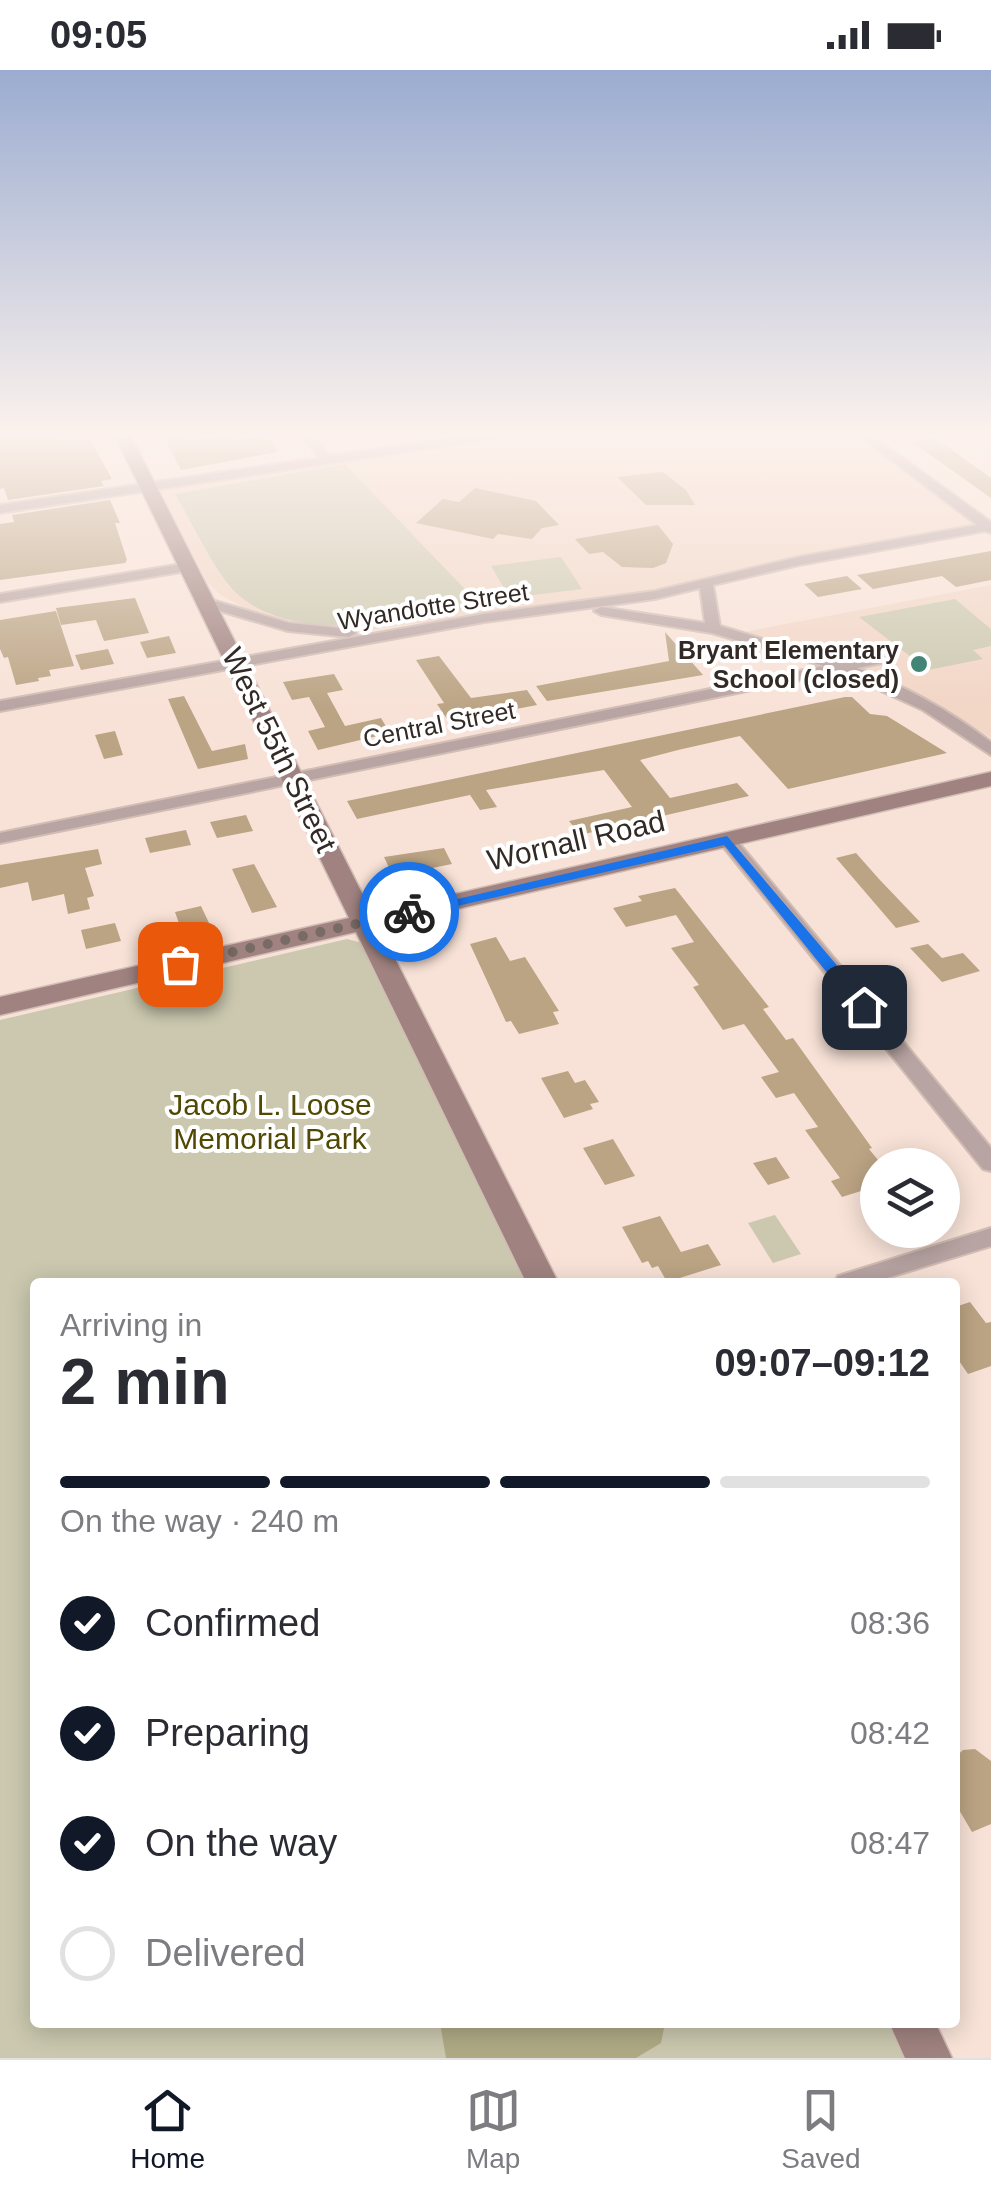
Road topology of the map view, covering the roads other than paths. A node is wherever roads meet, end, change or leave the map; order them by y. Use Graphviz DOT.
graph roads {
  1 [pos="167,525"];
  2 [pos="990,527"];
  3 [pos="188,567"];
  4 [pos="706,584"];
  5 [pos="0,598"];
  6 [pos="205,602"];
  7 [pos="564,608"];
  8 [pos="713,629"];
  9 [pos="390,635"];
  10 [pos="887,658"];
  11 [pos="236,662"];
  12 [pos="842,668"];
  13 [pos="0,706"];
  14 [pos="991,750"];
  15 [pos="294,778"];
  16 [pos="991,779"];
  17 [pos="0,838"];
  18 [pos="727,840"];
  19 [pos="364,923"];
  20 [pos="0,1006"];
  21 [pos="991,1163"];
  22 [pos="991,1237"];
  23 [pos="540,1278"];
  24 [pos="859,1278"];
  25 [pos="914,2028"];
  26 [pos="929,2058"];
  1 -- 3 [label="main road, West 55th Street"];
  2 -- 4 [label="street, Wyandotte Street"];
  3 -- 5 [label="street"];
  3 -- 6 [label="main road, West 55th Street"];
  4 -- 7 [label="street, Wyandotte Street"];
  4 -- 8 [label="street"];
  6 -- 9 [label="street"];
  6 -- 11 [label="main road, West 55th Street"];
  7 -- 8 [label="street"];
  7 -- 9 [label="street, Wyandotte Street"];
  8 -- 12 [label="street"];
  9 -- 11 [label="street, Wyandotte Street"];
  10 -- 12 [label="street, Central Street"];
  11 -- 13 [label="street, Wyandotte Street"];
  11 -- 15 [label="main road, West 55th Street"];
  12 -- 14 [label="street"];
  12 -- 15 [label="street, Central Street"];
  15 -- 17 [label="street, Central Street"];
  15 -- 19 [label="main road, West 55th Street"];
  16 -- 18 [label="main road, Wornall Road"];
  18 -- 19 [label="main road, Wornall Road"];
  18 -- 21 [label="street"];
  19 -- 20 [label="main road, Wornall Road"];
  19 -- 23 [label="main road, West 55th Street"];
  22 -- 24 [label="street"];
  25 -- 26 [label="main road"];
}
